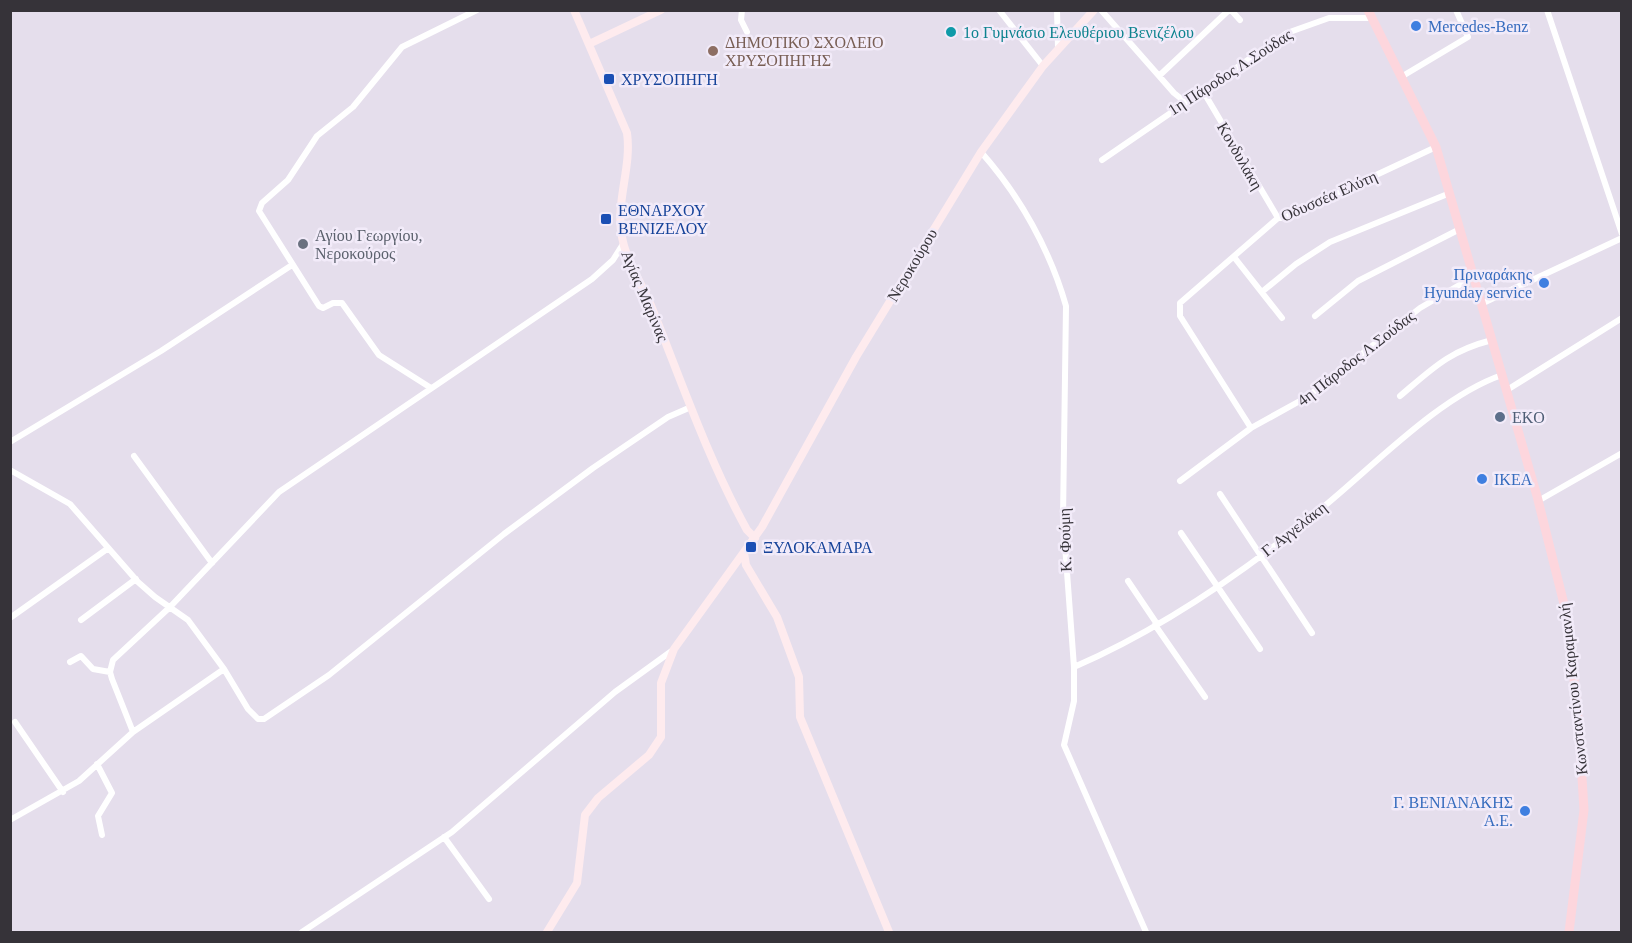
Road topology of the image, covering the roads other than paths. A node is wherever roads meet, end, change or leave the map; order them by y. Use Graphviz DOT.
graph roads {
  1 [pos="477,10"];
  2 [pos="574,10"];
  3 [pos="661,10"];
  4 [pos="742,10"];
  5 [pos="999,10"];
  6 [pos="1057,10"];
  7 [pos="1094,10"];
  8 [pos="1101,10"];
  9 [pos="1230,10"];
  10 [pos="1456,10"];
  11 [pos="1547,10"];
  12 [pos="1369,14"];
  13 [pos="1240,20"];
  14 [pos="747,32"];
  15 [pos="589,44"];
  16 [pos="1058,48"];
  17 [pos="1043,66"];
  18 [pos="1160,75"];
  19 [pos="1401,77"];
  20 [pos="1203,92"];
  21 [pos="1184,101"];
  22 [pos="1436,147"];
  23 [pos="981,152"];
  24 [pos="1102,160"];
  25 [pos="1450,193"];
  26 [pos="1278,218"];
  27 [pos="1460,229"];
  28 [pos="1622,236"];
  29 [pos="623,244"];
  30 [pos="1234,256"];
  31 [pos="292,265"];
  32 [pos="1473,277"];
  33 [pos="1263,291"];
  34 [pos="1481,304"];
  35 [pos="1315,316"];
  36 [pos="1282,318"];
  37 [pos="1622,318"];
  38 [pos="1492,340"];
  39 [pos="1502,375"];
  40 [pos="431,388"];
  41 [pos="1507,390"];
  42 [pos="1400,396"];
  43 [pos="691,407"];
  44 [pos="1251,428"];
  45 [pos="10,442"];
  46 [pos="1622,453"];
  47 [pos="134,456"];
  48 [pos="10,470"];
  49 [pos="1180,481"];
  50 [pos="1220,494"];
  51 [pos="1538,501"];
  52 [pos="1181,533"];
  53 [pos="755,538"];
  54 [pos="107,549"];
  55 [pos="744,553"];
  56 [pos="1260,555"];
  57 [pos="212,563"];
  58 [pos="136,579"];
  59 [pos="1128,580"];
  60 [pos="1218,584"];
  61 [pos="170,607"];
  62 [pos="10,618"];
  63 [pos="81,620"];
  64 [pos="1156,625"];
  65 [pos="1312,633"];
  66 [pos="674,649"];
  67 [pos="1260,649"];
  68 [pos="70,662"];
  69 [pos="1074,667"];
  70 [pos="224,669"];
  71 [pos="110,672"];
  72 [pos="1204,697"];
  73 [pos="15,722"];
  74 [pos="134,732"];
  75 [pos="97,764"];
  76 [pos="63,792"];
  77 [pos="10,820"];
  78 [pos="102,835"];
  79 [pos="444,837"];
  80 [pos="489,899"];
  81 [pos="302,933"];
  82 [pos="547,933"];
  83 [pos="889,933"];
  84 [pos="1146,933"];
  85 [pos="1569,933"];
  1 -- 31 [label="street"];
  2 -- 15 [label="main road, Αγίας Μαρίνας"];
  3 -- 15 [label="main road"];
  4 -- 14 [label="street"];
  5 -- 17 [label="street"];
  6 -- 16 [label="street"];
  7 -- 16 [label="main road, Νεροκούρου"];
  8 -- 18 [label="street"];
  9 -- 13 [label="street"];
  9 -- 18 [label="street"];
  10 -- 19 [label="street"];
  11 -- 28 [label="street"];
  12 -- 19 [label="main road, Κωνσταντίνου Καραμανλή"];
  12 -- 20 [label="street, 1η Πάροδος Λ.Σούδας"];
  15 -- 29 [label="main road, Αγίας Μαρίνας"];
  16 -- 17 [label="main road, Νεροκούρου"];
  17 -- 23 [label="main road, Νεροκούρου"];
  18 -- 21 [label="street"];
  19 -- 22 [label="main road, Κωνσταντίνου Καραμανλή"];
  20 -- 21 [label="street, 1η Πάροδος Λ.Σούδας"];
  20 -- 26 [label="street, Κονδυλάκη"];
  21 -- 24 [label="street, 1η Πάροδος Λ.Σούδας"];
  22 -- 25 [label="main road, Κωνσταντίνου Καραμανλή"];
  22 -- 26 [label="street, Οδυσσέα Ελύτη"];
  23 -- 53 [label="main road, Νεροκούρου"];
  23 -- 69 [label="street, Κ. Φούμη"];
  25 -- 27 [label="main road, Κωνσταντίνου Καραμανλή"];
  25 -- 33 [label="street"];
  26 -- 30 [label="street, Οδυσσέα Ελύτη"];
  27 -- 32 [label="main road, Κωνσταντίνου Καραμανλή"];
  27 -- 35 [label="street"];
  28 -- 34 [label="street"];
  29 -- 40 [label="street"];
  29 -- 43 [label="main road, Αγίας Μαρίνας"];
  30 -- 33 [label="street"];
  30 -- 44 [label="street, Οδυσσέα Ελύτη"];
  31 -- 40 [label="street"];
  31 -- 45 [label="street"];
  32 -- 34 [label="main road, Κωνσταντίνου Καραμανλή"];
  32 -- 44 [label="street, 4η Πάροδος Λ.Σούδας"];
  33 -- 36 [label="street"];
  34 -- 38 [label="main road, Κωνσταντίνου Καραμανλή"];
  37 -- 41 [label="street"];
  38 -- 39 [label="main road, Κωνσταντίνου Καραμανλή"];
  38 -- 42 [label="street"];
  39 -- 41 [label="main road, Κωνσταντίνου Καραμανλή"];
  39 -- 56 [label="street, Γ. Αγγελάκη"];
  40 -- 57 [label="street"];
  41 -- 51 [label="main road, Κωνσταντίνου Καραμανλή"];
  43 -- 53 [label="main road, Αγίας Μαρίνας"];
  43 -- 70 [label="street"];
  44 -- 49 [label="street, 4η Πάροδος Λ.Σούδας"];
  46 -- 51 [label="street"];
  47 -- 57 [label="street"];
  48 -- 54 [label="street"];
  50 -- 56 [label="street"];
  51 -- 85 [label="main road, Κωνσταντίνου Καραμανλή"];
  52 -- 60 [label="street"];
  53 -- 55 [label="main road, Νεροκούρου"];
  54 -- 58 [label="street"];
  54 -- 62 [label="street"];
  55 -- 66 [label="main road, Νεροκούρου"];
  55 -- 83 [label="main road"];
  56 -- 60 [label="street, Γ. Αγγελάκη"];
  56 -- 65 [label="street"];
  57 -- 61 [label="street"];
  58 -- 61 [label="street"];
  58 -- 63 [label="street"];
  59 -- 64 [label="street"];
  60 -- 64 [label="street, Γ. Αγγελάκη"];
  60 -- 67 [label="street"];
  61 -- 70 [label="street"];
  61 -- 71 [label="street"];
  64 -- 69 [label="street, Γ. Αγγελάκη"];
  64 -- 72 [label="street"];
  66 -- 79 [label="street"];
  66 -- 82 [label="main road, Νεροκούρου"];
  68 -- 71 [label="street"];
  69 -- 84 [label="street, Κ. Φούμη"];
  70 -- 74 [label="street"];
  71 -- 74 [label="street"];
  73 -- 76 [label="street"];
  74 -- 75 [label="street"];
  75 -- 76 [label="street"];
  75 -- 78 [label="street"];
  76 -- 77 [label="street"];
  79 -- 80 [label="street"];
  79 -- 81 [label="street"];
}
